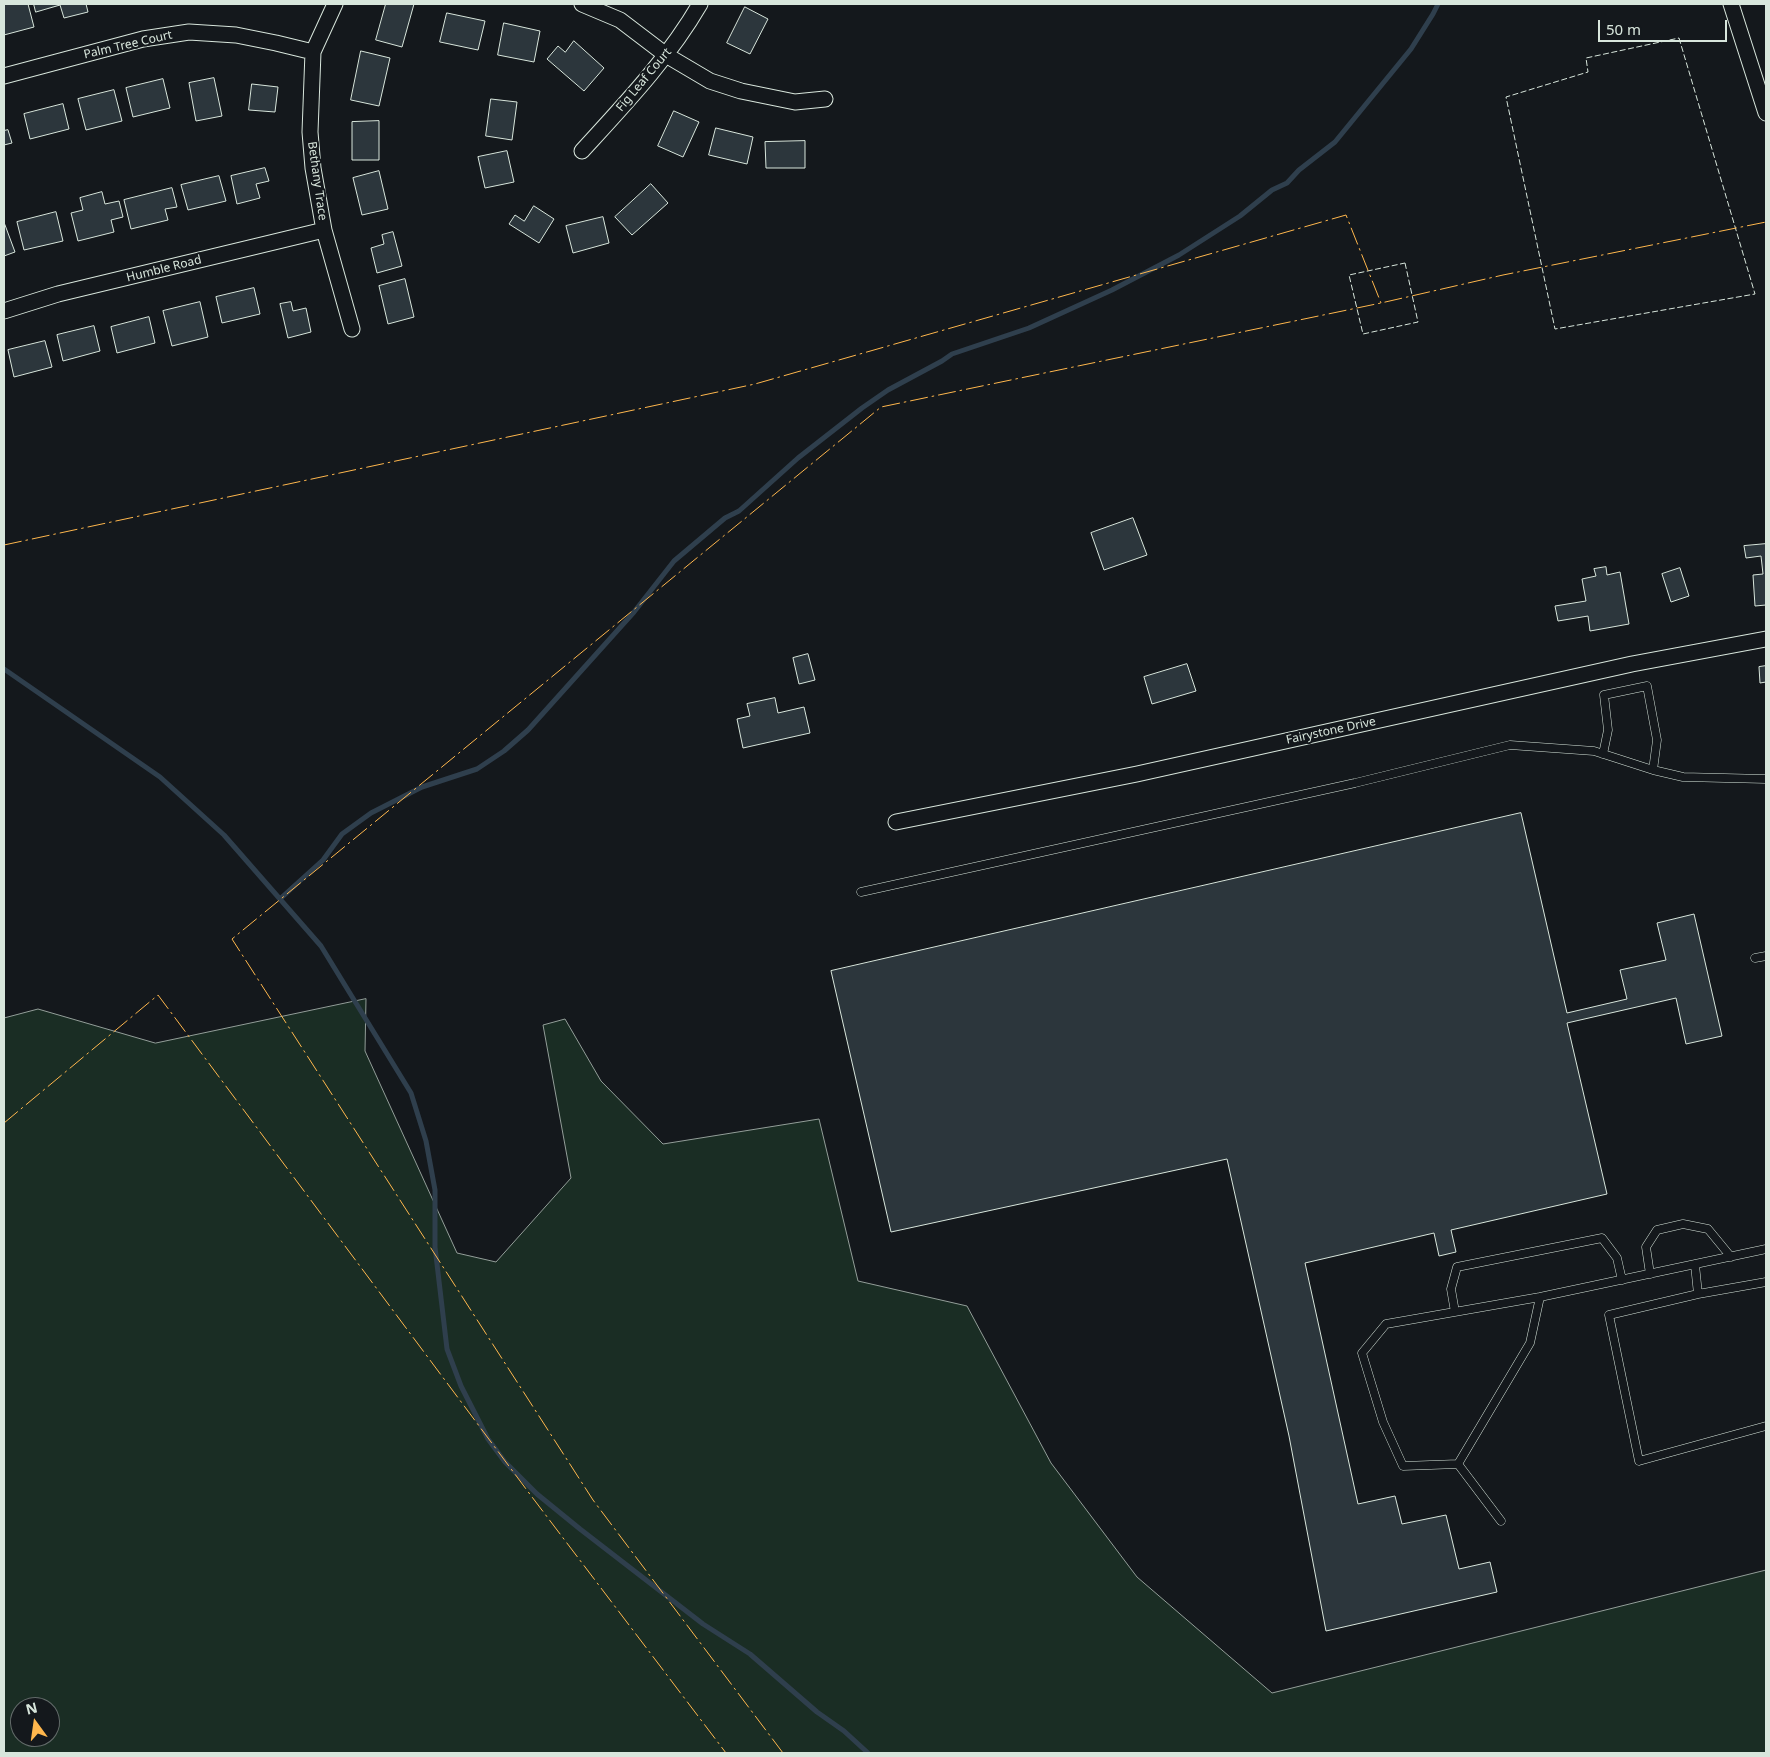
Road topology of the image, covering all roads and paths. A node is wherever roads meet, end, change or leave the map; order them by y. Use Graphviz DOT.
graph roads {
  1 [pos="335,4"];
  2 [pos="582,4"];
  3 [pos="700,4"];
  4 [pos="1731,4"];
  5 [pos="313,52"];
  6 [pos="666,55"];
  7 [pos="4,76"];
  8 [pos="826,99"];
  9 [pos="1766,113"];
  10 [pos="582,151"];
  11 [pos="324,230"];
  12 [pos="4,310"];
  13 [pos="352,329"];
  14 [pos="1766,639"];
  15 [pos="1603,754"];
  16 [pos="1653,770"];
  17 [pos="1766,779"];
  18 [pos="896,822"];
  19 [pos="861,892"];
  20 [pos="1766,956"];
  21 [pos="1755,958"];
  22 [pos="1766,1249"];
  23 [pos="1731,1257"];
  24 [pos="1695,1265"];
  25 [pos="1650,1274"];
  26 [pos="1622,1280"];
  27 [pos="1766,1282"];
  28 [pos="1698,1294"];
  29 [pos="1540,1297"];
  30 [pos="1455,1312"];
  31 [pos="1766,1426"];
  32 [pos="1458,1464"];
  33 [pos="1501,1521"];
  1 -- 5 [label="street, Bethany Trace"];
  2 -- 6 [label="street"];
  3 -- 6 [label="street, Fig Leaf Court"];
  4 -- 9 [label="street"];
  5 -- 7 [label="street, Palm Tree Court"];
  5 -- 11 [label="street, Bethany Trace"];
  6 -- 8 [label="street"];
  6 -- 10 [label="street, Fig Leaf Court"];
  11 -- 12 [label="street, Humble Road"];
  11 -- 13 [label="street, Bethany Trace"];
  14 -- 18 [label="street, Fairystone Drive"];
  15 -- 16 [label="lane"];
  15 -- 16 [label="lane"];
  15 -- 19 [label="lane"];
  16 -- 17 [label="lane"];
  20 -- 21 [label="lane"];
  22 -- 23 [label="lane"];
  23 -- 24 [label="lane"];
  23 -- 25 [label="lane"];
  24 -- 25 [label="lane"];
  24 -- 28 [label="lane"];
  25 -- 26 [label="lane"];
  26 -- 29 [label="lane"];
  26 -- 30 [label="lane"];
  27 -- 28 [label="lane"];
  28 -- 31 [label="lane"];
  29 -- 30 [label="lane"];
  29 -- 32 [label="lane"];
  30 -- 32 [label="lane"];
  32 -- 33 [label="lane"];
}
